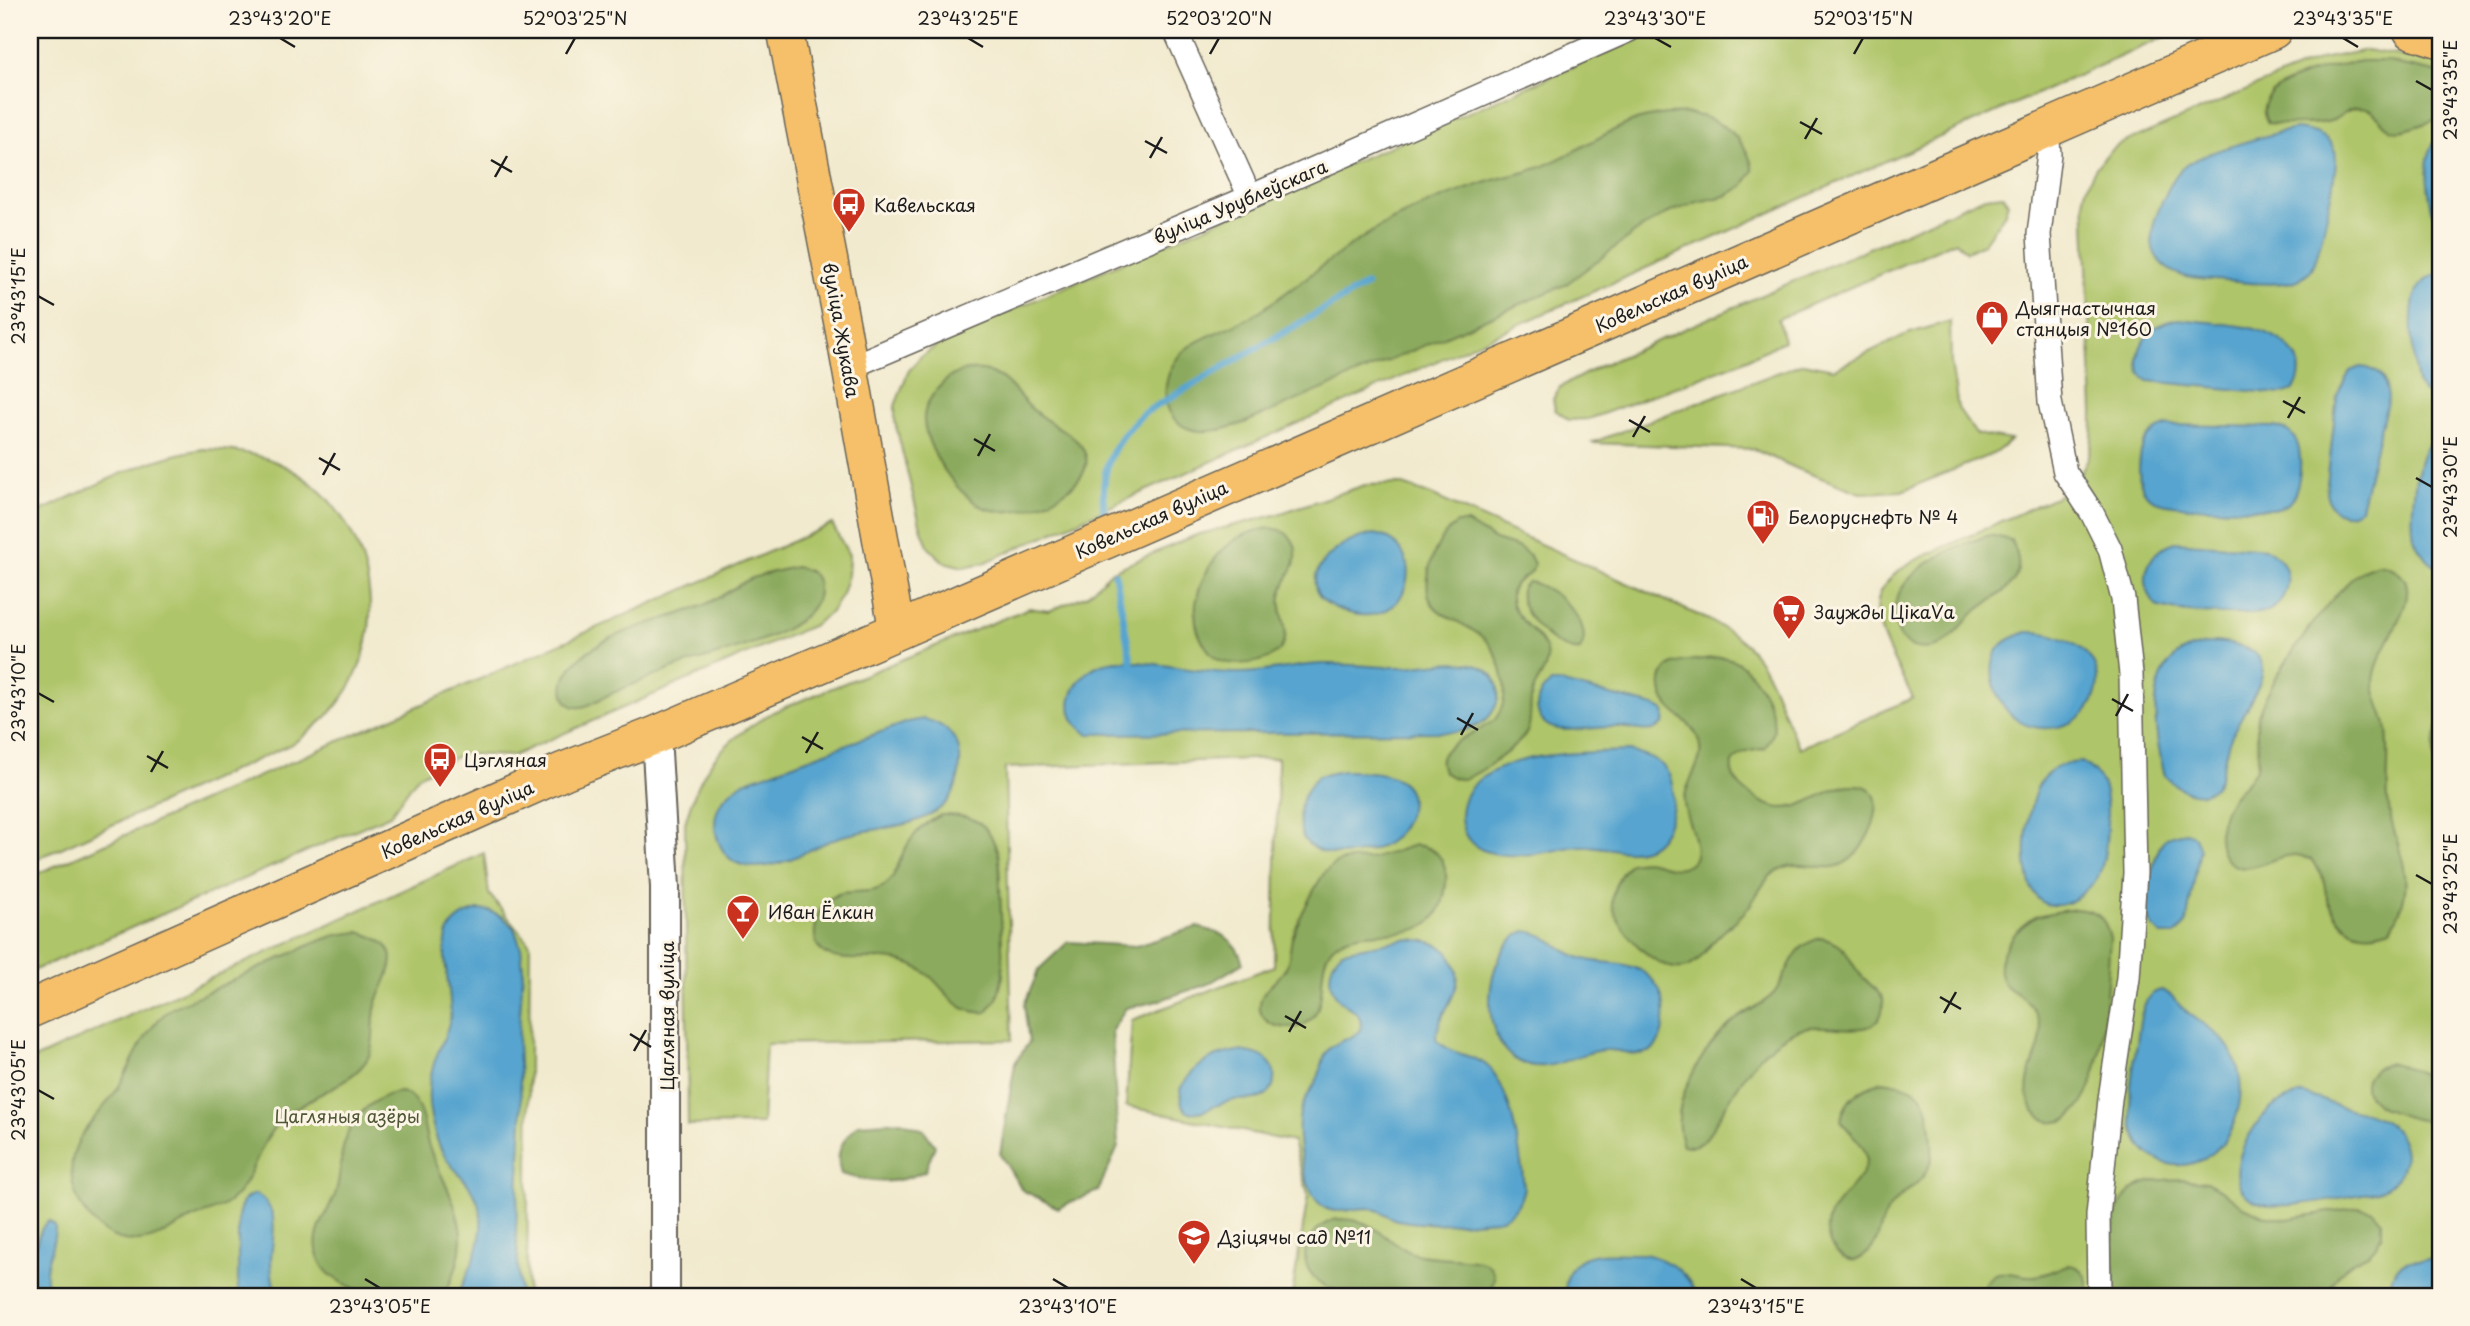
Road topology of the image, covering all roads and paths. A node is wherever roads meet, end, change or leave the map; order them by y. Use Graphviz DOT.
graph roads {
  1 [pos="785,30"];
  2 [pos="1175,30"];
  3 [pos="2273,30"];
  4 [pos="2412,30"];
  5 [pos="1620,31"];
  6 [pos="2440,39"];
  7 [pos="2048,129"];
  8 [pos="1250,197"];
  9 [pos="848,368"];
  10 [pos="897,631"];
  11 [pos="656,736"];
  12 [pos="30,1009"];
  13 [pos="666,1296"];
  14 [pos="2099,1296"];
  1 -- 9 [label="main road, вуліца Жукава"];
  2 -- 8 [label="street"];
  3 -- 7 [label="highway, Ковельская вуліца"];
  4 -- 6 [label="highway"];
  5 -- 8 [label="street, вуліца Урублеўскага"];
  7 -- 10 [label="highway, Ковельская вуліца"];
  7 -- 14 [label="street"];
  8 -- 9 [label="street, вуліца Урублеўскага"];
  9 -- 10 [label="main road, вуліца Жукава"];
  10 -- 11 [label="highway, Ковельская вуліца"];
  11 -- 12 [label="highway, Ковельская вуліца"];
  11 -- 13 [label="street, Цагляная вуліца"];
}
